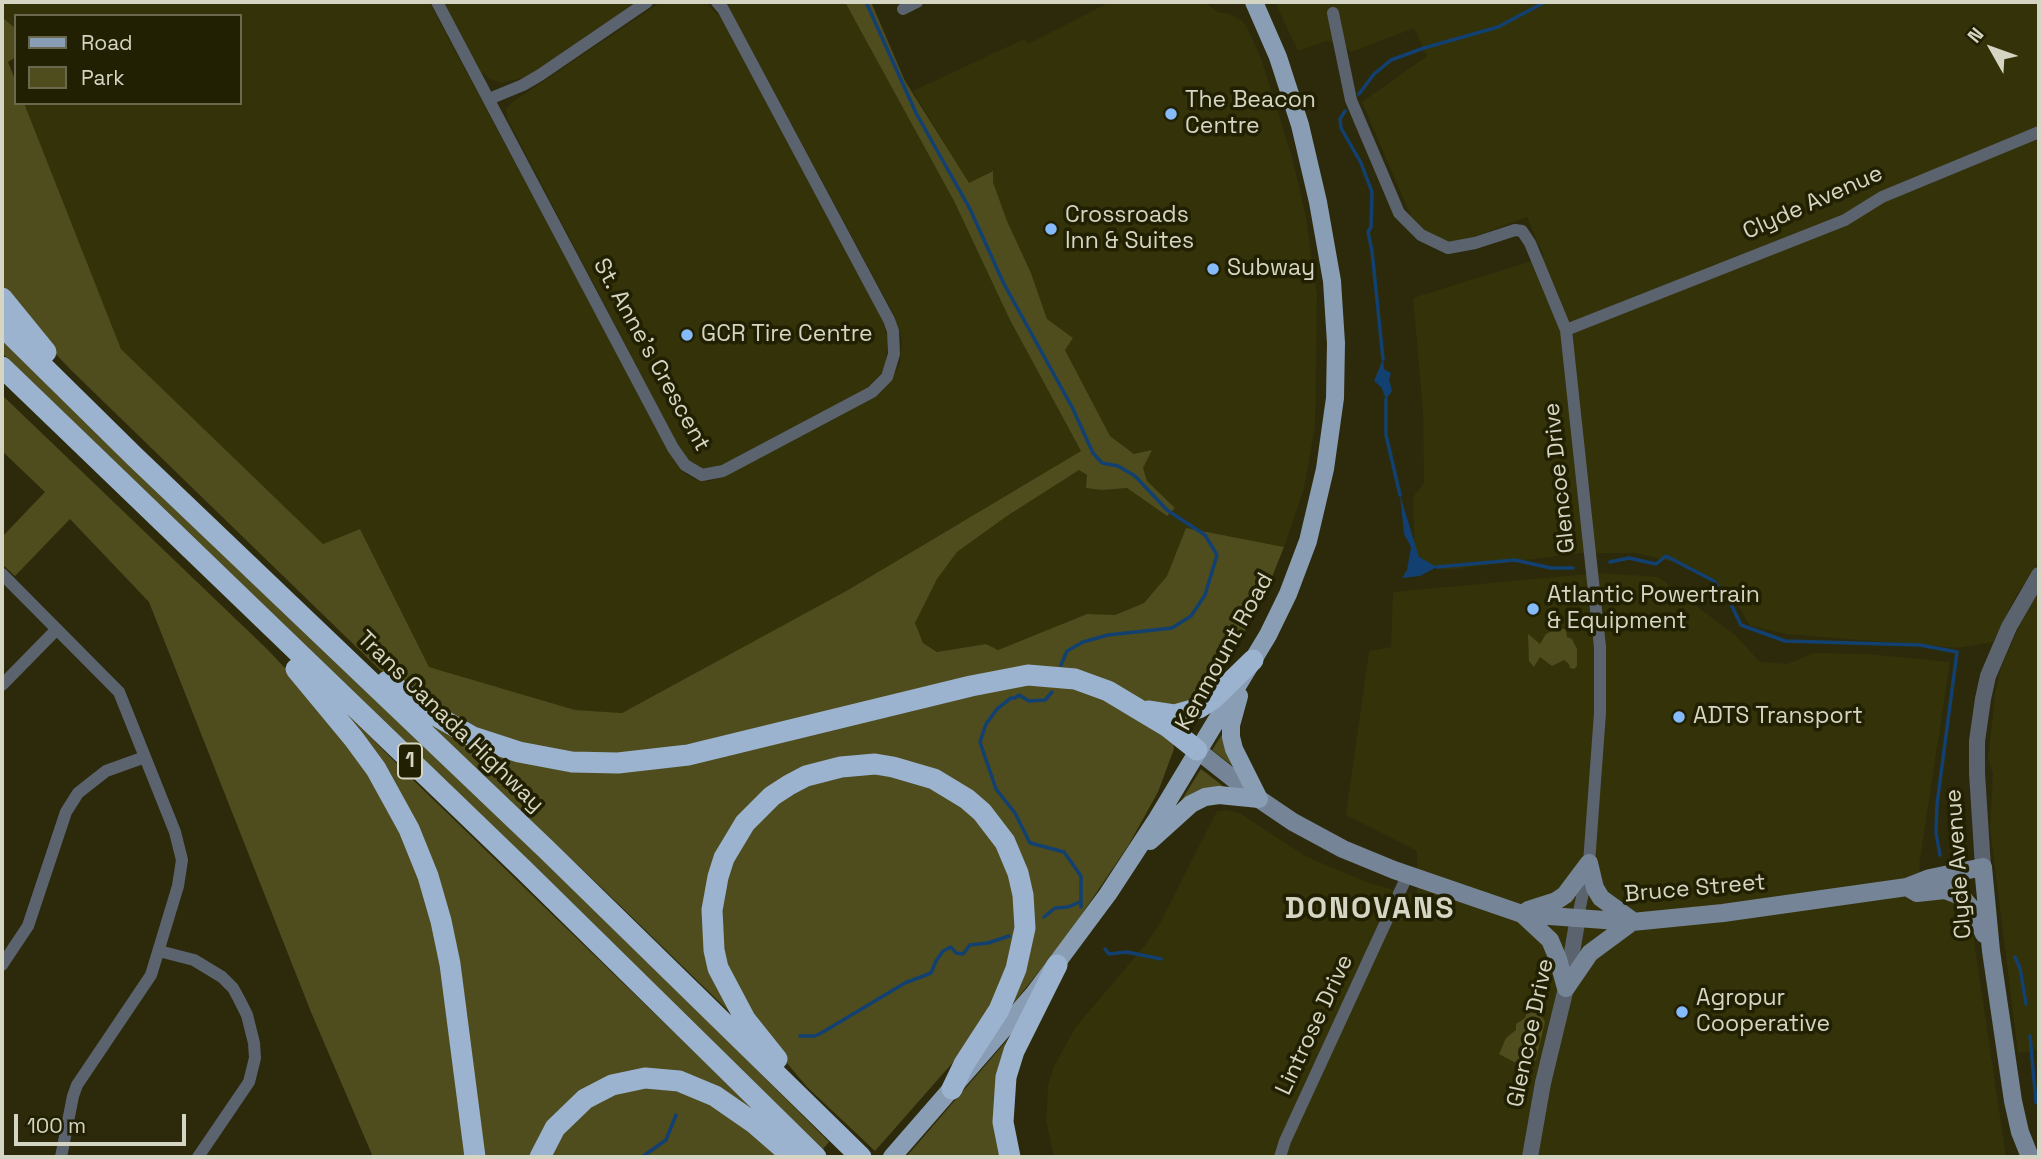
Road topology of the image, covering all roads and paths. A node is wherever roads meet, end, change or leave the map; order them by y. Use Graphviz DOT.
graph roads {
  1 [pos="437,2"];
  2 [pos="647,2"];
  3 [pos="717,2"];
  4 [pos="918,2"];
  5 [pos="1254,2"];
  6 [pos="903,9"];
  7 [pos="1333,13"];
  8 [pos="489,99"];
  9 [pos="2039,132"];
  10 [pos="2,298"];
  11 [pos="2,326"];
  12 [pos="1566,330"];
  13 [pos="2,367"];
  14 [pos="2,382"];
  15 [pos="139,461"];
  16 [pos="127,490"];
  17 [pos="2,574"];
  18 [pos="2039,575"];
  19 [pos="57,629"];
  20 [pos="1253,660"];
  21 [pos="2,685"];
  22 [pos="1140,709"];
  23 [pos="1197,750"];
  24 [pos="145,757"];
  25 [pos="1259,799"];
  26 [pos="1135,855"];
  27 [pos="1589,863"];
  28 [pos="1983,867"];
  29 [pos="1408,874"];
  30 [pos="1907,887"];
  31 [pos="1522,914"];
  32 [pos="1578,917"];
  33 [pos="1632,922"];
  34 [pos="159,951"];
  35 [pos="1991,951"];
  36 [pos="2,965"];
  37 [pos="1057,965"];
  38 [pos="1566,988"];
  39 [pos="952,1088"];
  40 [pos="2020,1132"];
  41 [pos="845,1142"];
  42 [pos="61,1157"];
  43 [pos="198,1157"];
  44 [pos="475,1157"];
  45 [pos="540,1157"];
  46 [pos="793,1157"];
  47 [pos="816,1157"];
  48 [pos="861,1157"];
  49 [pos="892,1157"];
  50 [pos="1010,1157"];
  51 [pos="1280,1157"];
  52 [pos="1530,1157"];
  53 [pos="2020,1157"];
  54 [pos="2030,1157"];
  1 -- 8 [label="street, St. Anne's Crescent"];
  2 -- 8 [label="street"];
  3 -- 8 [label="street, St. Anne's Crescent"];
  4 -- 6 [label="street"];
  5 -- 20 [label="main road, Kenmount Road"];
  7 -- 12 [label="street, Glencoe Drive"];
  9 -- 12 [label="street, Clyde Avenue"];
  10 -- 15 [label="highway"];
  11 -- 15 [label="highway, Trans Canada Highway / 1"];
  12 -- 27 [label="street, Glencoe Drive"];
  13 -- 16 [label="highway, 1"];
  14 -- 16 [label="highway"];
  15 -- 22 [label="highway"];
  15 -- 41 [label="highway, Trans Canada Highway / 1"];
  16 -- 44 [label="highway"];
  16 -- 47 [label="highway, 1"];
  17 -- 19 [label="street"];
  18 -- 28 [label="street, Clyde Avenue"];
  19 -- 21 [label="street"];
  19 -- 24 [label="street"];
  20 -- 22 [label="highway"];
  20 -- 23 [label="main road, Kenmount Road"];
  20 -- 25 [label="main road"];
  22 -- 23 [label="highway"];
  23 -- 25 [label="main road, Bruce Street"];
  23 -- 26 [label="main road, Kenmount Road"];
  24 -- 34 [label="street"];
  24 -- 36 [label="street"];
  25 -- 26 [label="main road"];
  25 -- 29 [label="main road, Bruce Street"];
  26 -- 37 [label="main road, Kenmount Road"];
  27 -- 31 [label="main road"];
  27 -- 32 [label="street, Glencoe Drive"];
  27 -- 33 [label="main road"];
  28 -- 30 [label="main road, Bruce Street"];
  28 -- 35 [label="main road, Clyde Avenue"];
  29 -- 31 [label="main road, Bruce Street"];
  29 -- 51 [label="street, Lintrose Drive"];
  30 -- 33 [label="main road, Bruce Street"];
  30 -- 35 [label="main road"];
  31 -- 32 [label="main road, Bruce Street"];
  31 -- 38 [label="main road"];
  32 -- 33 [label="main road, Bruce Street"];
  32 -- 38 [label="street, Glencoe Drive"];
  33 -- 38 [label="main road"];
  34 -- 42 [label="street"];
  34 -- 43 [label="street"];
  35 -- 40 [label="main road, Clyde Avenue"];
  37 -- 39 [label="main road, Kenmount Road"];
  37 -- 50 [label="highway"];
  38 -- 52 [label="street, Glencoe Drive"];
  39 -- 41 [label="highway"];
  39 -- 49 [label="main road, Kenmount Road"];
  40 -- 53 [label="main road"];
  40 -- 54 [label="main road, Clyde Avenue"];
  41 -- 48 [label="highway, Trans Canada Highway / 1"];
  45 -- 46 [label="highway"];
}
